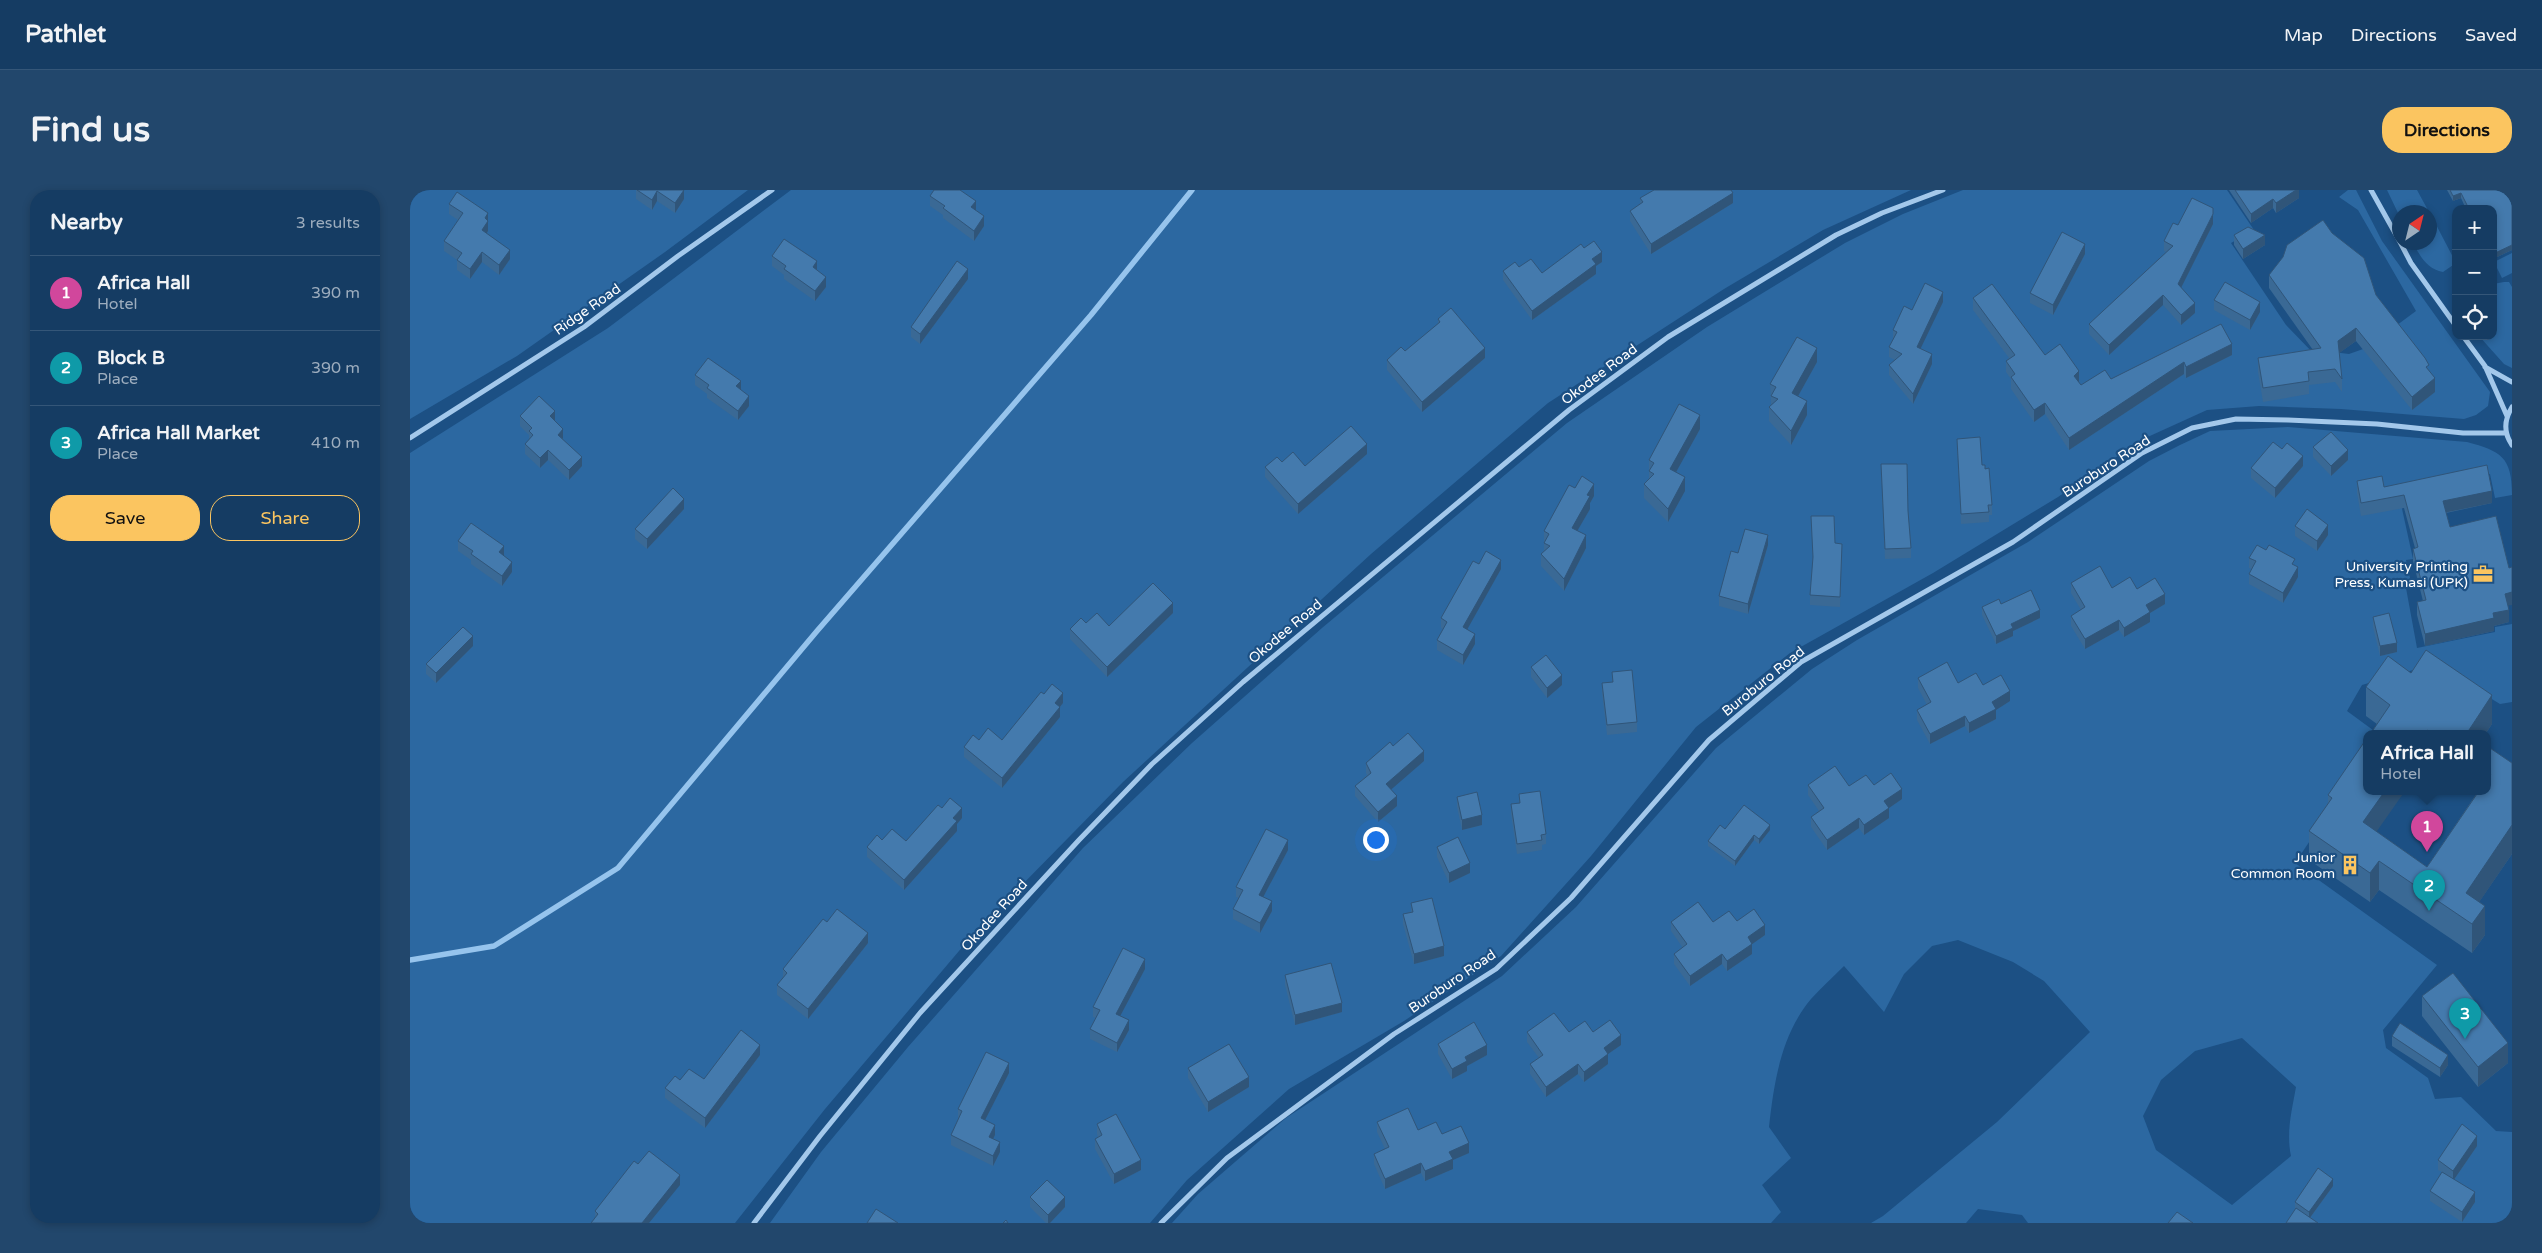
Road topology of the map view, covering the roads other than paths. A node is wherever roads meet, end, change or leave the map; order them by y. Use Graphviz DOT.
graph roads {
  1 [pos="772,190"];
  2 [pos="1943,190"];
  3 [pos="2370,190"];
  4 [pos="2392,228"];
  5 [pos="2404,250"];
  6 [pos="2452,320"];
  7 [pos="2466,340"];
  8 [pos="2485,366"];
  9 [pos="2512,382"];
  10 [pos="2512,407"];
  11 [pos="2507,416"];
  12 [pos="2506,433"];
  13 [pos="410,438"];
  14 [pos="2512,445"];
  15 [pos="754,1223"];
  16 [pos="1160,1223"];
  1 -- 13 [label="street, Ridge Road"];
  2 -- 15 [label="street, Okodee Road"];
  3 -- 4 [label="street"];
  5 -- 6 [label="street"];
  7 -- 8 [label="street"];
  8 -- 9 [label="street"];
  8 -- 11 [label="street"];
  10 -- 11 [label="street"];
  11 -- 12 [label="street"];
  12 -- 14 [label="street"];
  12 -- 16 [label="street, Buroburo Road"];
}
